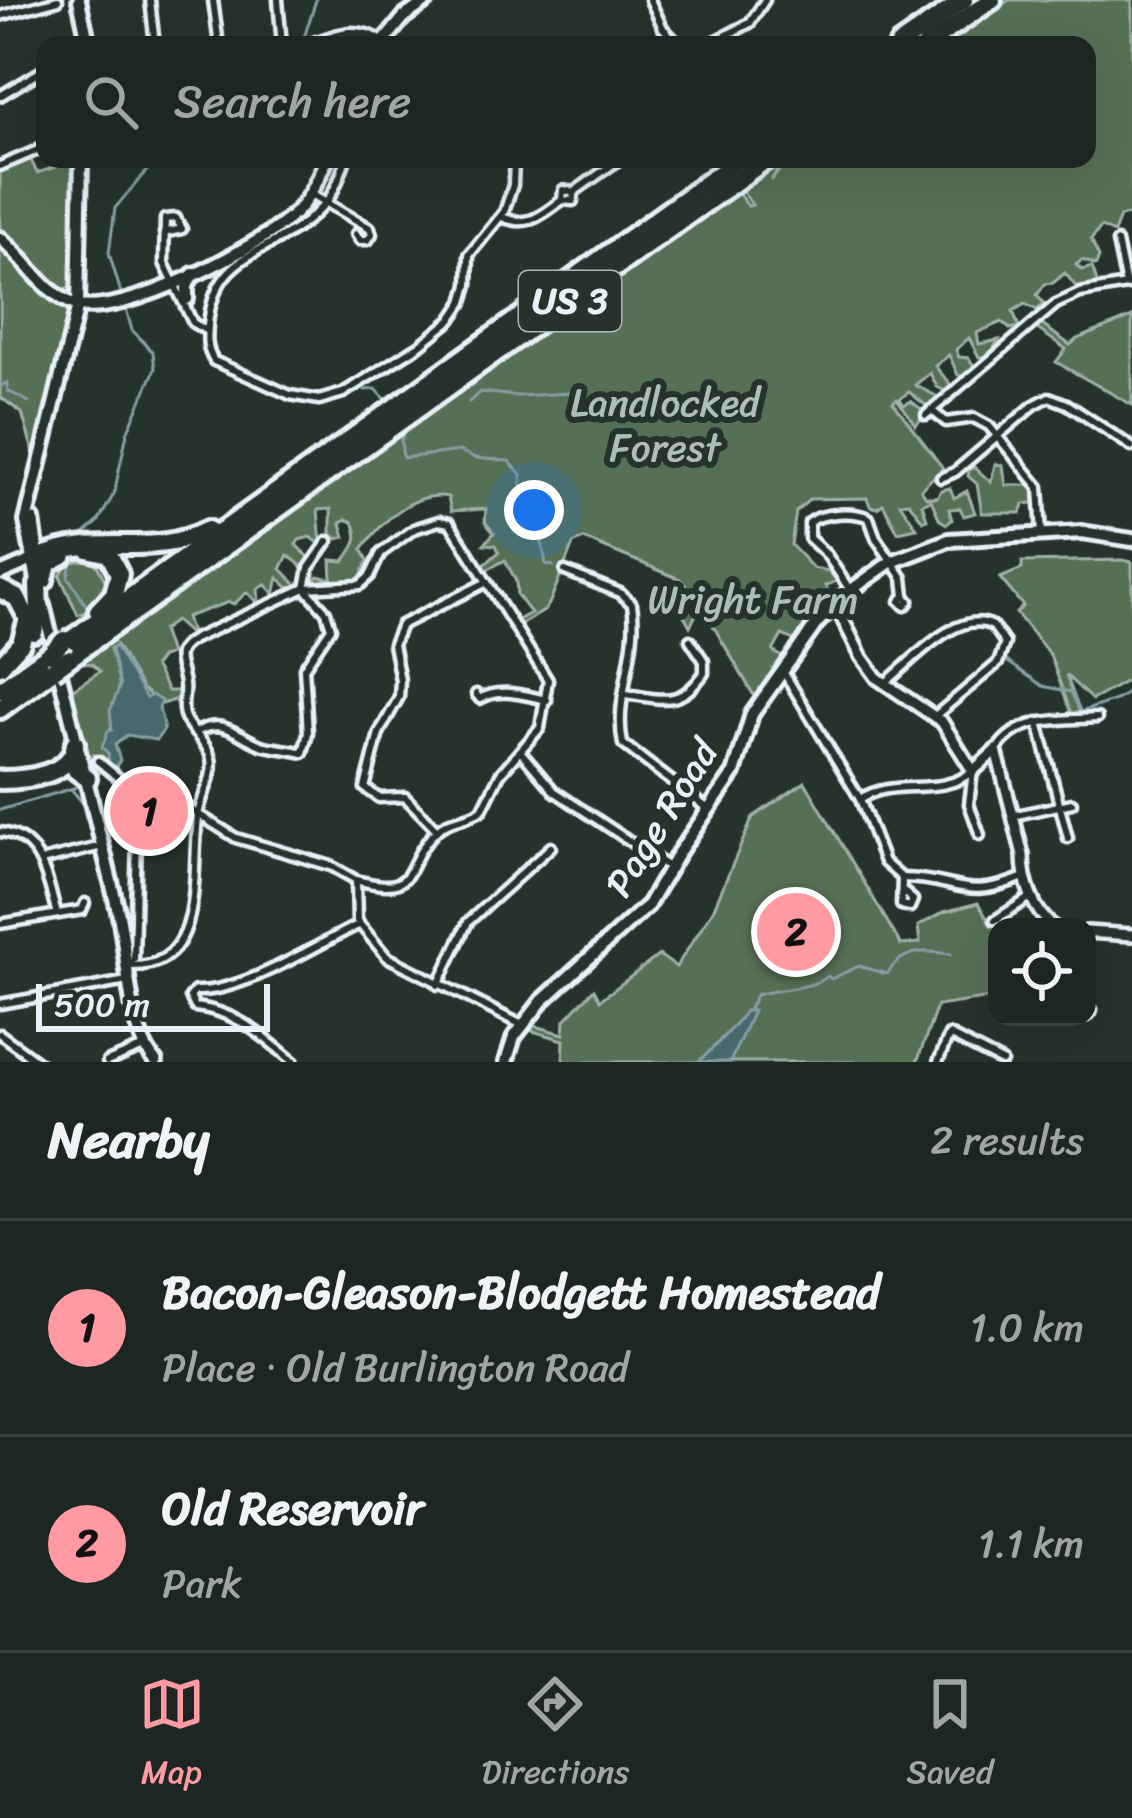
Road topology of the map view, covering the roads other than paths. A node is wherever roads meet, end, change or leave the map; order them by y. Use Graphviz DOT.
graph roads {
  1 [pos="58,0"];
  2 [pos="79,0"];
  3 [pos="150,0"];
  4 [pos="213,0"];
  5 [pos="278,0"];
  6 [pos="428,0"];
  7 [pos="650,0"];
  8 [pos="765,0"];
  9 [pos="964,0"];
  10 [pos="992,0"];
  11 [pos="0,16"];
  12 [pos="86,36"];
  13 [pos="154,36"];
  14 [pos="218,36"];
  15 [pos="281,36"];
  16 [pos="390,36"];
  17 [pos="670,36"];
  18 [pos="725,36"];
  19 [pos="912,36"];
  20 [pos="939,36"];
  21 [pos="36,74"];
  22 [pos="0,96"];
  23 [pos="36,151"];
  24 [pos="0,166"];
  25 [pos="81,168"];
  26 [pos="320,168"];
  27 [pos="342,168"];
  28 [pos="513,168"];
  29 [pos="607,168"];
  30 [pos="727,168"];
  31 [pos="754,168"];
  32 [pos="310,189"];
  33 [pos="327,200"];
  34 [pos="348,213"];
  35 [pos="502,217"];
  36 [pos="164,232"];
  37 [pos="0,235"];
  38 [pos="1118,242"];
  39 [pos="196,272"];
  40 [pos="80,277"];
  41 [pos="176,282"];
  42 [pos="1129,284"];
  43 [pos="61,290"];
  44 [pos="156,293"];
  45 [pos="186,303"];
  46 [pos="78,305"];
  47 [pos="207,331"];
  48 [pos="998,436"];
  49 [pos="1132,447"];
  50 [pos="941,478"];
  51 [pos="277,491"];
  52 [pos="31,505"];
  53 [pos="1042,534"];
  54 [pos="1132,540"];
  55 [pos="328,541"];
  56 [pos="39,562"];
  57 [pos="891,562"];
  58 [pos="566,571"];
  59 [pos="0,572"];
  60 [pos="488,582"];
  61 [pos="304,588"];
  62 [pos="0,589"];
  63 [pos="850,590"];
  64 [pos="904,596"];
  65 [pos="835,604"];
  66 [pos="690,640"];
  67 [pos="58,657"];
  68 [pos="0,668"];
  69 [pos="782,671"];
  70 [pos="884,684"];
  71 [pos="0,690"];
  72 [pos="488,693"];
  73 [pos="624,694"];
  74 [pos="547,700"];
  75 [pos="0,709"];
  76 [pos="935,716"];
  77 [pos="0,718"];
  78 [pos="1097,718"];
  79 [pos="1038,722"];
  80 [pos="195,733"];
  81 [pos="74,742"];
  82 [pos="996,750"];
  83 [pos="520,751"];
  84 [pos="85,768"];
  85 [pos="973,771"];
  86 [pos="0,783"];
  87 [pos="138,794"];
  88 [pos="860,799"];
  89 [pos="1072,803"];
  90 [pos="1058,805"];
  91 [pos="708,809"];
  92 [pos="198,814"];
  93 [pos="1012,816"];
  94 [pos="437,830"];
  95 [pos="0,832"];
  96 [pos="980,835"];
  97 [pos="1068,838"];
  98 [pos="102,846"];
  99 [pos="551,847"];
  100 [pos="41,861"];
  101 [pos="670,868"];
  102 [pos="1024,877"];
  103 [pos="902,878"];
  104 [pos="356,880"];
  105 [pos="904,893"];
  106 [pos="1032,896"];
  107 [pos="85,903"];
  108 [pos="57,914"];
  109 [pos="997,918"];
  110 [pos="1044,918"];
  111 [pos="0,924"];
  112 [pos="360,925"];
  113 [pos="1096,933"];
  114 [pos="1132,935"];
  115 [pos="129,966"];
  116 [pos="131,980"];
  117 [pos="438,985"];
  118 [pos="212,992"];
  119 [pos="0,1004"];
  120 [pos="214,1007"];
  121 [pos="522,1025"];
  122 [pos="0,1034"];
  123 [pos="145,1047"];
  124 [pos="38,1062"];
  125 [pos="107,1062"];
  126 [pos="156,1062"];
  127 [pos="295,1062"];
  128 [pos="506,1062"];
  129 [pos="938,1062"];
  130 [pos="1002,1062"];
  1 -- 11 [label="street"];
  2 -- 12 [label="main road"];
  3 -- 13 [label="street"];
  4 -- 14 [label="street"];
  5 -- 15 [label="street"];
  6 -- 16 [label="main road"];
  7 -- 17 [label="street"];
  8 -- 18 [label="street"];
  9 -- 19 [label="highway"];
  10 -- 20 [label="highway"];
  21 -- 22 [label="street"];
  23 -- 24 [label="street"];
  25 -- 40 [label="main road"];
  26 -- 32 [label="main road"];
  27 -- 33 [label="street"];
  28 -- 35 [label="street"];
  29 -- 35 [label="street"];
  30 -- 51 [label="highway, US 3"];
  31 -- 67 [label="highway, US 3"];
  32 -- 33 [label="street"];
  32 -- 39 [label="main road"];
  33 -- 34 [label="street"];
  33 -- 47 [label="street"];
  34 -- 34 [label="street"];
  35 -- 47 [label="street"];
  36 -- 41 [label="street"];
  37 -- 43 [label="main road"];
  37 -- 46 [label="main road"];
  38 -- 42 [label="street"];
  39 -- 41 [label="main road"];
  39 -- 45 [label="main road"];
  40 -- 43 [label="main road"];
  40 -- 46 [label="main road"];
  41 -- 44 [label="main road"];
  41 -- 45 [label="street"];
  42 -- 48 [label="street"];
  43 -- 46 [label="main road"];
  44 -- 45 [label="main road"];
  44 -- 46 [label="main road"];
  45 -- 47 [label="street"];
  46 -- 52 [label="main road"];
  48 -- 49 [label="street"];
  48 -- 50 [label="street"];
  48 -- 53 [label="street"];
  51 -- 56 [label="highway"];
  51 -- 67 [label="highway, US 3"];
  52 -- 56 [label="main road"];
  52 -- 56 [label="main road"];
  53 -- 54 [label="main road, Page Road"];
  53 -- 57 [label="main road, Page Road"];
  55 -- 61 [label="street"];
  56 -- 59 [label="main road"];
  56 -- 59 [label="main road"];
  56 -- 67 [label="highway"];
  56 -- 68 [label="highway"];
  56 -- 81 [label="main road"];
  56 -- 84 [label="main road"];
  57 -- 63 [label="main road, Page Road"];
  57 -- 63 [label="street"];
  57 -- 64 [label="street"];
  58 -- 73 [label="street"];
  60 -- 61 [label="street"];
  60 -- 74 [label="street"];
  60 -- 94 [label="street"];
  61 -- 80 [label="street"];
  61 -- 80 [label="street"];
  62 -- 68 [label="highway"];
  63 -- 65 [label="main road, Page Road"];
  65 -- 69 [label="main road, Page Road"];
  65 -- 70 [label="street"];
  66 -- 73 [label="street"];
  67 -- 71 [label="highway, US 3"];
  67 -- 75 [label="highway, US 3"];
  67 -- 77 [label="highway"];
  69 -- 88 [label="street"];
  69 -- 91 [label="main road, Page Road"];
  70 -- 76 [label="street"];
  70 -- 76 [label="street"];
  72 -- 74 [label="street"];
  73 -- 91 [label="street"];
  74 -- 83 [label="street"];
  76 -- 85 [label="street"];
  78 -- 79 [label="street"];
  79 -- 82 [label="street"];
  79 -- 90 [label="street"];
  80 -- 92 [label="street"];
  81 -- 84 [label="highway"];
  82 -- 85 [label="street"];
  82 -- 93 [label="street"];
  83 -- 94 [label="street"];
  83 -- 101 [label="street"];
  84 -- 86 [label="highway"];
  84 -- 87 [label="street"];
  84 -- 98 [label="main road"];
  85 -- 88 [label="street"];
  85 -- 96 [label="street"];
  87 -- 92 [label="street"];
  87 -- 115 [label="street"];
  88 -- 103 [label="street"];
  89 -- 90 [label="street"];
  90 -- 93 [label="street"];
  90 -- 97 [label="street"];
  91 -- 101 [label="main road, Page Road"];
  92 -- 104 [label="street"];
  92 -- 115 [label="street"];
  93 -- 102 [label="street"];
  94 -- 104 [label="street"];
  95 -- 100 [label="street"];
  98 -- 100 [label="street"];
  98 -- 115 [label="main road"];
  99 -- 117 [label="street"];
  100 -- 108 [label="street"];
  101 -- 121 [label="main road, Page Road"];
  102 -- 103 [label="street"];
  102 -- 106 [label="street"];
  103 -- 105 [label="street"];
  104 -- 112 [label="street"];
  106 -- 109 [label="street"];
  106 -- 110 [label="street"];
  107 -- 108 [label="street"];
  108 -- 111 [label="street"];
  112 -- 117 [label="street"];
  112 -- 118 [label="street"];
  113 -- 114 [label="street"];
  115 -- 116 [label="main road"];
  116 -- 119 [label="street"];
  116 -- 123 [label="main road"];
  117 -- 121 [label="street"];
  118 -- 120 [label="street"];
  118 -- 120 [label="street"];
  120 -- 127 [label="street"];
  121 -- 128 [label="main road, Page Road"];
  122 -- 124 [label="street"];
  123 -- 125 [label="street"];
  123 -- 126 [label="main road"];
  129 -- 130 [label="street"];
}
